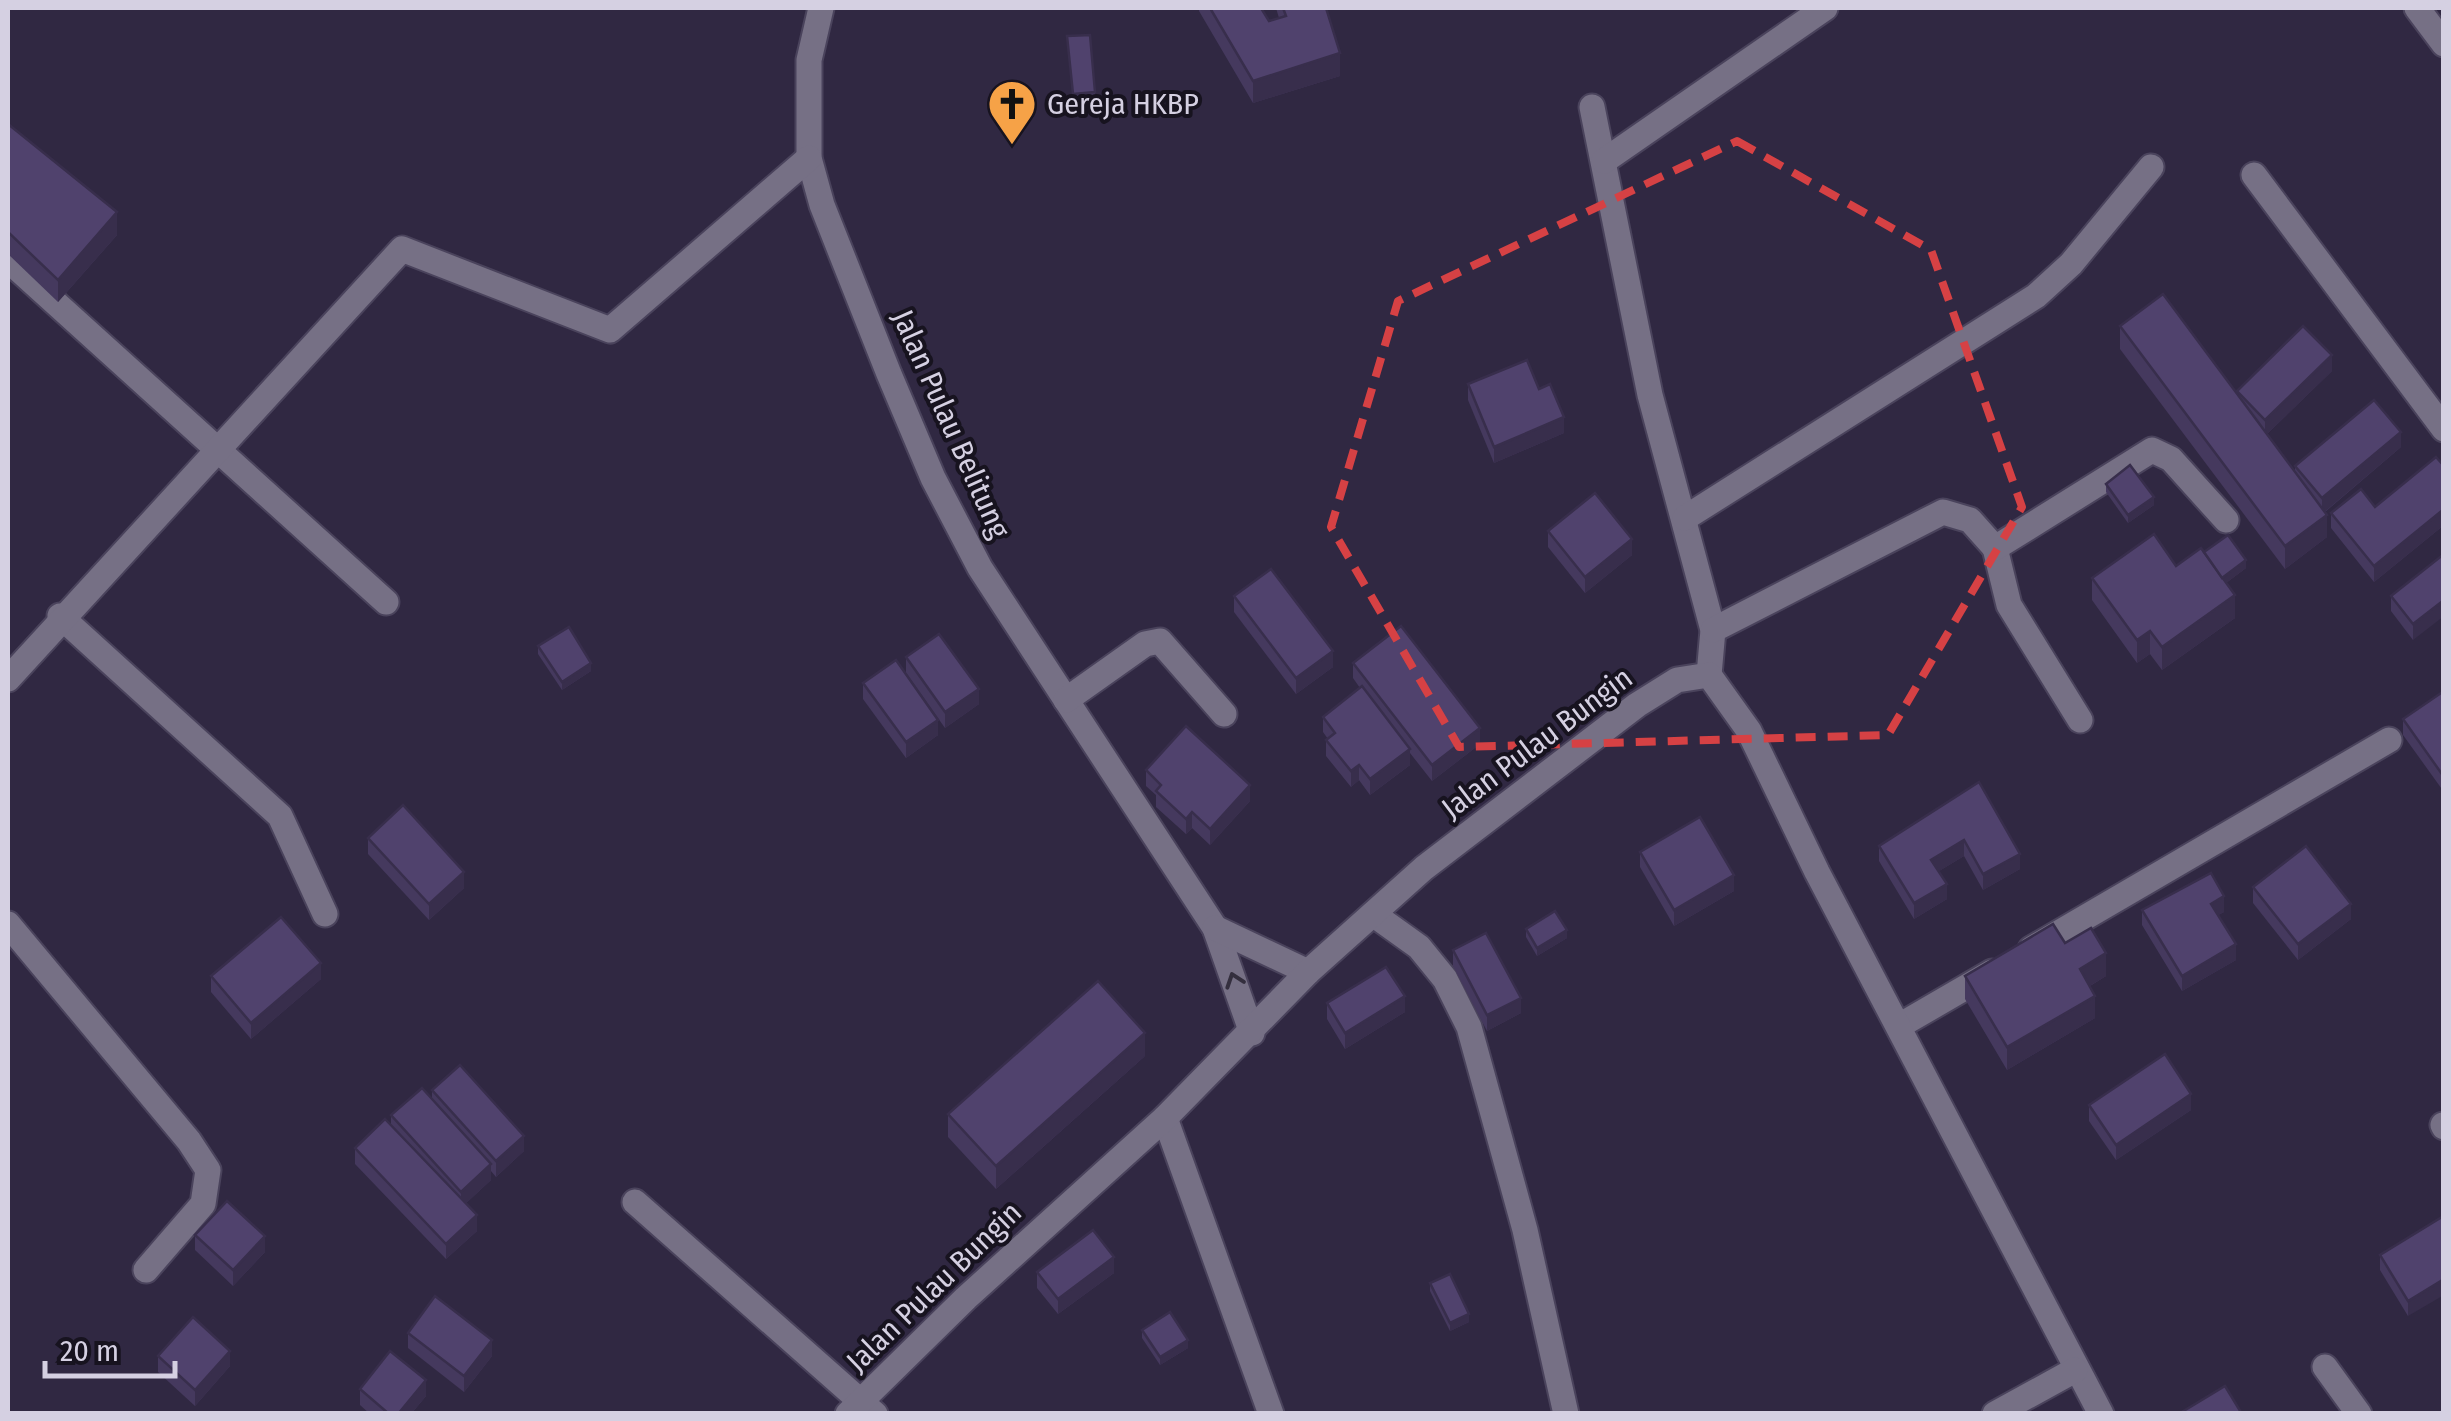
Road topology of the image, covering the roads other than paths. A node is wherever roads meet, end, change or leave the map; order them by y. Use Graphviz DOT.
graph roads {
  1 [pos="821,8"];
  2 [pos="1826,8"];
  3 [pos="2417,8"];
  4 [pos="2444,44"];
  5 [pos="1592,107"];
  6 [pos="809,158"];
  7 [pos="1604,160"];
  8 [pos="2151,166"];
  9 [pos="2254,175"];
  10 [pos="8,260"];
  11 [pos="2444,429"];
  12 [pos="215,451"];
  13 [pos="1685,518"];
  14 [pos="2226,520"];
  15 [pos="1995,548"];
  16 [pos="386,602"];
  17 [pos="60,616"];
  18 [pos="1712,630"];
  19 [pos="1709,675"];
  20 [pos="8,678"];
  21 [pos="1066,700"];
  22 [pos="1224,714"];
  23 [pos="2080,720"];
  24 [pos="2389,740"];
  25 [pos="1379,908"];
  26 [pos="325,914"];
  27 [pos="8,924"];
  28 [pos="1216,928"];
  29 [pos="1308,972"];
  30 [pos="1899,1026"];
  31 [pos="1252,1033"];
  32 [pos="1165,1118"];
  33 [pos="635,1202"];
  34 [pos="146,1270"];
  35 [pos="2325,1367"];
  36 [pos="2075,1370"];
  37 [pos="862,1409"];
  38 [pos="1270,1414"];
  39 [pos="1566,1414"];
  40 [pos="1994,1414"];
  41 [pos="2100,1414"];
  42 [pos="2359,1414"];
  1 -- 6 [label="street, Jalan Pulau Belitung"];
  2 -- 7 [label="street"];
  3 -- 4 [label="street"];
  5 -- 7 [label="street"];
  6 -- 12 [label="street"];
  6 -- 21 [label="street, Jalan Pulau Belitung"];
  7 -- 13 [label="street"];
  8 -- 13 [label="street"];
  9 -- 11 [label="street"];
  10 -- 12 [label="street"];
  12 -- 16 [label="street"];
  12 -- 17 [label="street"];
  13 -- 18 [label="street"];
  14 -- 15 [label="street"];
  15 -- 18 [label="street"];
  15 -- 23 [label="street"];
  17 -- 20 [label="street"];
  17 -- 26 [label="street"];
  18 -- 19 [label="street"];
  19 -- 25 [label="street, Jalan Pulau Bungin"];
  19 -- 30 [label="street"];
  21 -- 22 [label="street"];
  21 -- 28 [label="street, Jalan Pulau Belitung"];
  24 -- 30 [label="street"];
  25 -- 29 [label="street, Jalan Pulau Bungin"];
  25 -- 39 [label="street"];
  27 -- 34 [label="street"];
  28 -- 29 [label="street"];
  31 -- 28 [label="street, Jalan Pulau Belitung, one-way"];
  29 -- 31 [label="street, Jalan Pulau Bungin"];
  30 -- 36 [label="street"];
  31 -- 32 [label="street, Jalan Pulau Bungin"];
  32 -- 37 [label="street, Jalan Pulau Bungin"];
  32 -- 38 [label="street"];
  33 -- 37 [label="street"];
  35 -- 42 [label="street"];
  36 -- 40 [label="street"];
  36 -- 41 [label="street"];
}
